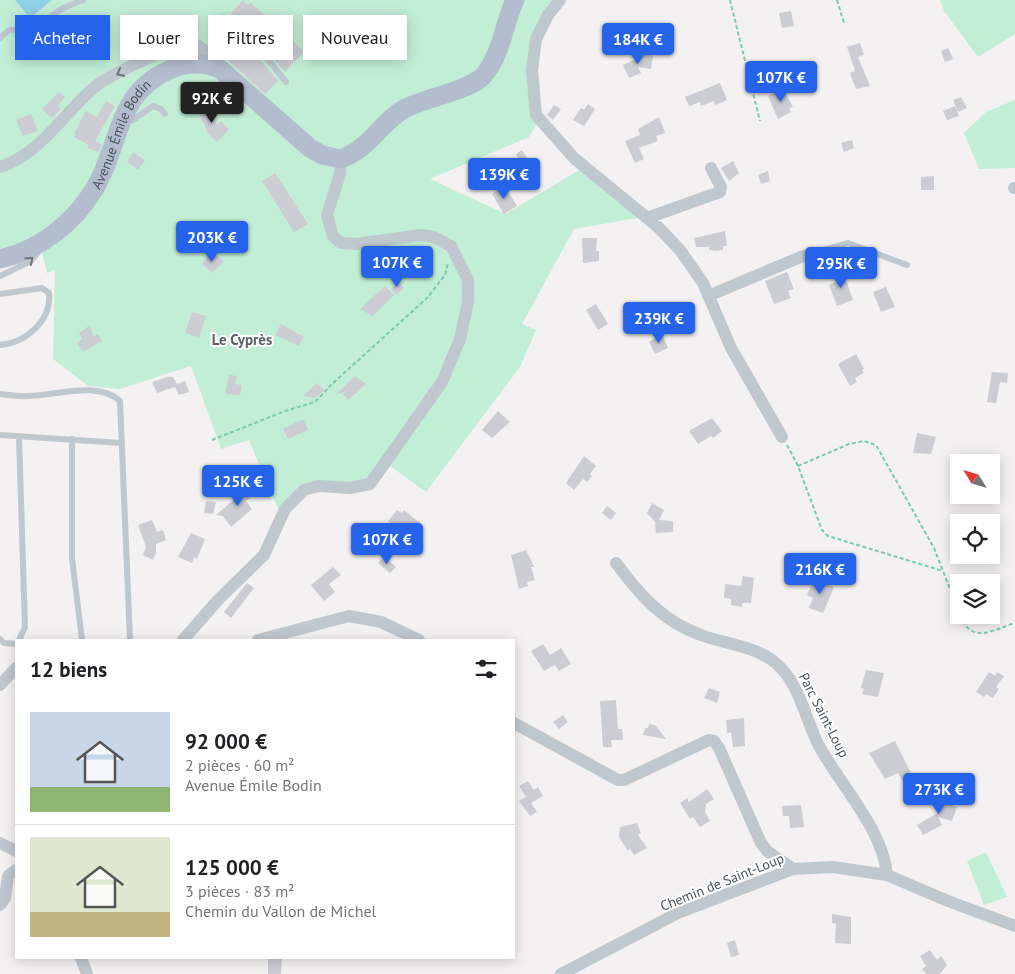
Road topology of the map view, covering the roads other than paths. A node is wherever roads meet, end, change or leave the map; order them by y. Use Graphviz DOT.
graph roads {
  1 [pos="83,0"];
  2 [pos="515,0"];
  3 [pos="560,0"];
  4 [pos="0,38"];
  5 [pos="204,54"];
  6 [pos="286,82"];
  7 [pos="165,114"];
  8 [pos="121,122"];
  9 [pos="341,160"];
  10 [pos="0,167"];
  11 [pos="711,168"];
  12 [pos="647,218"];
  13 [pos="54,236"];
  14 [pos="803,256"];
  15 [pos="0,259"];
  16 [pos="907,265"];
  17 [pos="0,276"];
  18 [pos="0,294"];
  19 [pos="708,296"];
  20 [pos="0,345"];
  21 [pos="0,394"];
  22 [pos="0,435"];
  23 [pos="19,437"];
  24 [pos="782,437"];
  25 [pos="72,439"];
  26 [pos="122,443"];
  27 [pos="616,562"];
  28 [pos="0,639"];
  29 [pos="19,639"];
  30 [pos="82,639"];
  31 [pos="130,639"];
  32 [pos="184,639"];
  33 [pos="262,639"];
  34 [pos="417,639"];
  35 [pos="15,644"];
  36 [pos="15,665"];
  37 [pos="0,685"];
  38 [pos="515,724"];
  39 [pos="0,843"];
  40 [pos="15,850"];
  41 [pos="793,869"];
  42 [pos="15,871"];
  43 [pos="887,875"];
  44 [pos="0,905"];
  45 [pos="1015,926"];
  46 [pos="81,959"];
  47 [pos="87,974"];
  48 [pos="561,974"];
  1 -- 4 [label="lane"];
  2 -- 9 [label="main road"];
  3 -- 12 [label="street"];
  5 -- 6 [label="lane"];
  5 -- 8 [label="main road, Avenue Émile Bodin"];
  5 -- 9 [label="main road"];
  5 -- 10 [label="street, one-way"];
  7 -- 8 [label="lane"];
  8 -- 13 [label="main road, Avenue Émile Bodin"];
  9 -- 32 [label="street"];
  11 -- 12 [label="street"];
  12 -- 19 [label="street"];
  13 -- 15 [label="main road, Avenue Émile Bodin"];
  17 -- 13 [label="lane, one-way"];
  14 -- 16 [label="lane"];
  14 -- 19 [label="street"];
  18 -- 20 [label="lane"];
  19 -- 24 [label="street"];
  21 -- 26 [label="lane"];
  22 -- 23 [label="lane"];
  23 -- 25 [label="lane"];
  23 -- 29 [label="lane"];
  25 -- 26 [label="lane"];
  25 -- 30 [label="lane"];
  26 -- 31 [label="lane"];
  27 -- 43 [label="street, Parc Saint-Loup"];
  28 -- 35 [label="lane"];
  33 -- 34 [label="street"];
  36 -- 37 [label="street"];
  38 -- 41 [label="street"];
  39 -- 40 [label="street"];
  41 -- 43 [label="street, Chemin de Saint-Loup"];
  41 -- 48 [label="street, Chemin de Saint-Loup"];
  42 -- 44 [label="street"];
  43 -- 45 [label="street, Chemin de Saint-Loup"];
  46 -- 47 [label="street"];
}
